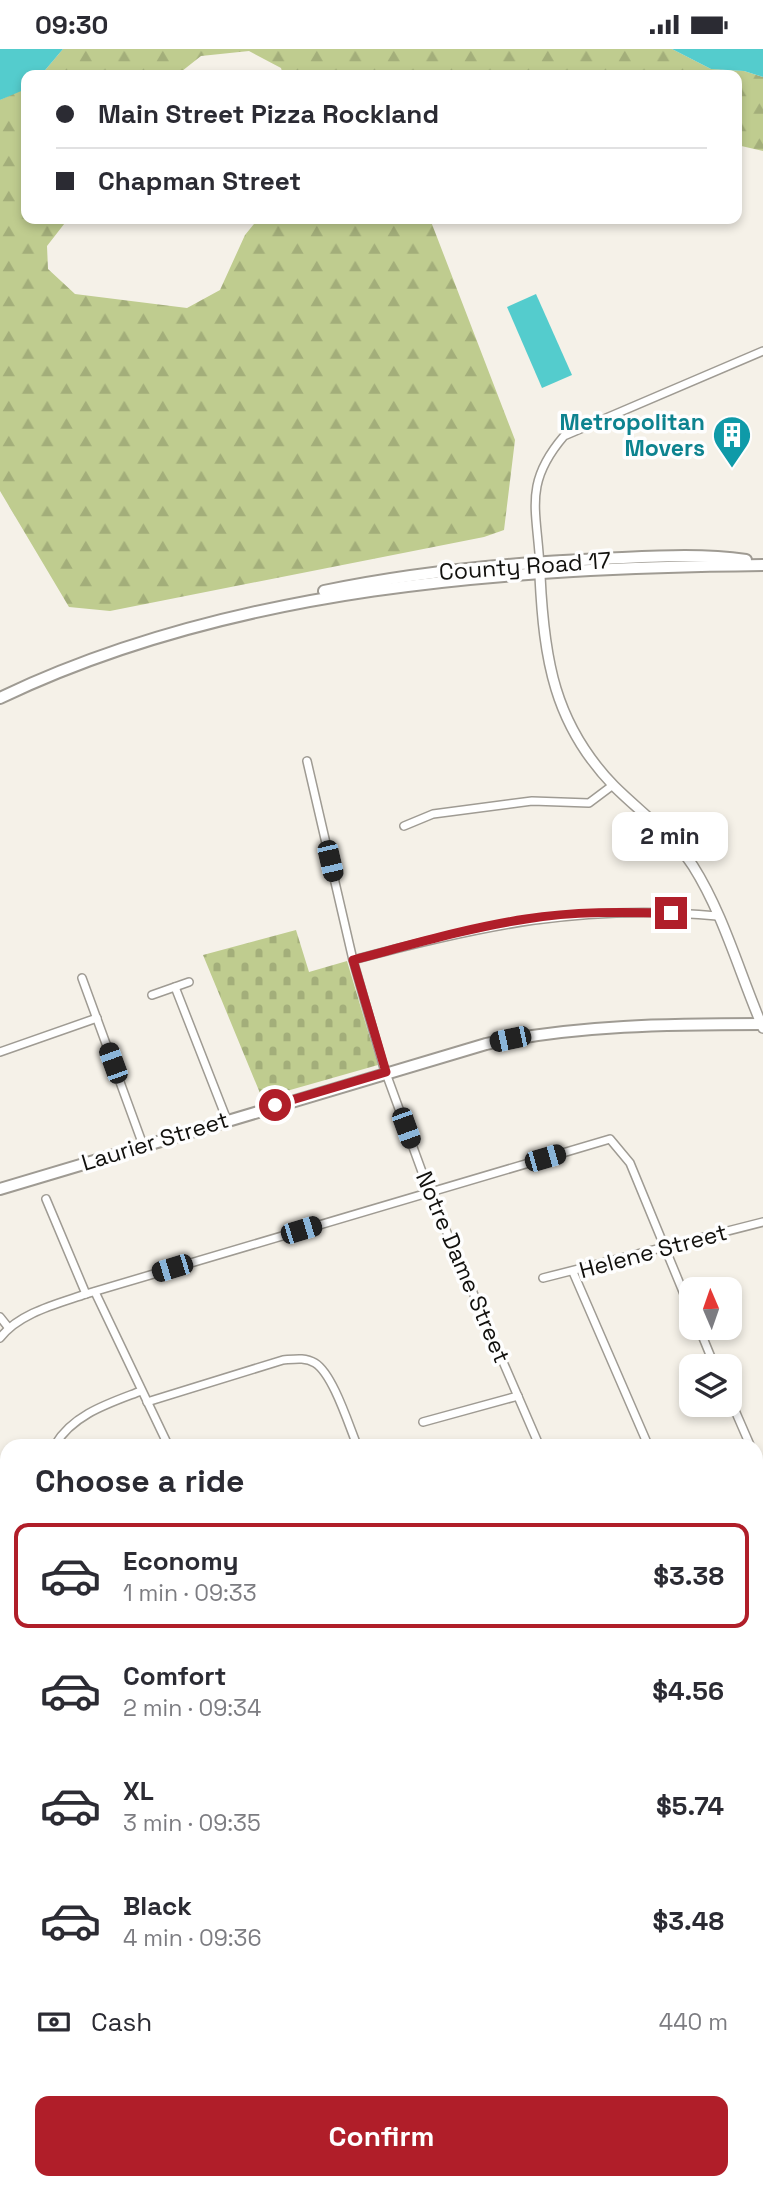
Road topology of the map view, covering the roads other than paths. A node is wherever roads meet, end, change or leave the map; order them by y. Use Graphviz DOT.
graph roads {
  1 [pos="763,351"];
  2 [pos="540,562"];
  3 [pos="763,564"];
  4 [pos="540,576"];
  5 [pos="290,604"];
  6 [pos="0,698"];
  7 [pos="307,761"];
  8 [pos="613,785"];
  9 [pos="404,826"];
  10 [pos="717,916"];
  11 [pos="353,960"];
  12 [pos="82,978"];
  13 [pos="189,982"];
  14 [pos="175,987"];
  15 [pos="152,995"];
  16 [pos="97,1018"];
  17 [pos="762,1025"];
  18 [pos="0,1052"];
  19 [pos="386,1072"];
  20 [pos="227,1120"];
  21 [pos="144,1145"];
  22 [pos="0,1189"];
  23 [pos="429,1191"];
  24 [pos="46,1199"];
  25 [pos="763,1222"];
  26 [pos="664,1248"];
  27 [pos="573,1272"];
  28 [pos="543,1278"];
  29 [pos="679,1283"];
  30 [pos="95,1291"];
  31 [pos="86,1294"];
  32 [pos="0,1317"];
  33 [pos="8,1327"];
  34 [pos="0,1338"];
  35 [pos="141,1391"];
  36 [pos="518,1396"];
  37 [pos="147,1402"];
  38 [pos="738,1417"];
  39 [pos="424,1422"];
  40 [pos="59,1439"];
  41 [pos="165,1439"];
  42 [pos="352,1439"];
  43 [pos="536,1439"];
  44 [pos="645,1439"];
  45 [pos="747,1439"];
  1 -- 2 [label="street"];
  2 -- 3 [label="main road, County Road 17"];
  2 -- 4 [label="street"];
  2 -- 5 [label="main road, County Road 17"];
  3 -- 4 [label="main road, County Road 17"];
  4 -- 5 [label="main road, County Road 17"];
  4 -- 8 [label="street"];
  5 -- 6 [label="main road, County Road 17"];
  7 -- 11 [label="street, Notre Dame Street"];
  8 -- 9 [label="street"];
  8 -- 10 [label="street"];
  10 -- 11 [label="street"];
  10 -- 17 [label="street"];
  11 -- 19 [label="street, Notre Dame Street"];
  12 -- 16 [label="street"];
  13 -- 14 [label="street"];
  14 -- 15 [label="street"];
  14 -- 20 [label="street"];
  16 -- 18 [label="street"];
  16 -- 21 [label="street"];
  17 -- 19 [label="main road, Laurier Street"];
  19 -- 20 [label="main road, Laurier Street"];
  19 -- 23 [label="street, Notre Dame Street"];
  20 -- 21 [label="main road, Laurier Street"];
  21 -- 22 [label="main road, Laurier Street"];
  23 -- 26 [label="street"];
  23 -- 30 [label="street"];
  23 -- 36 [label="street, Notre Dame Street"];
  24 -- 31 [label="street"];
  25 -- 26 [label="street, Helene Street"];
  26 -- 27 [label="street, Helene Street"];
  26 -- 29 [label="street"];
  27 -- 28 [label="street, Helene Street"];
  27 -- 44 [label="street"];
  30 -- 31 [label="street"];
  30 -- 35 [label="street"];
  31 -- 33 [label="street"];
  32 -- 33 [label="street"];
  33 -- 34 [label="street"];
  35 -- 37 [label="street"];
  35 -- 40 [label="street"];
  36 -- 39 [label="street"];
  36 -- 43 [label="street, Notre Dame Street"];
  37 -- 41 [label="street"];
  37 -- 42 [label="street"];
  38 -- 45 [label="street"];
}
